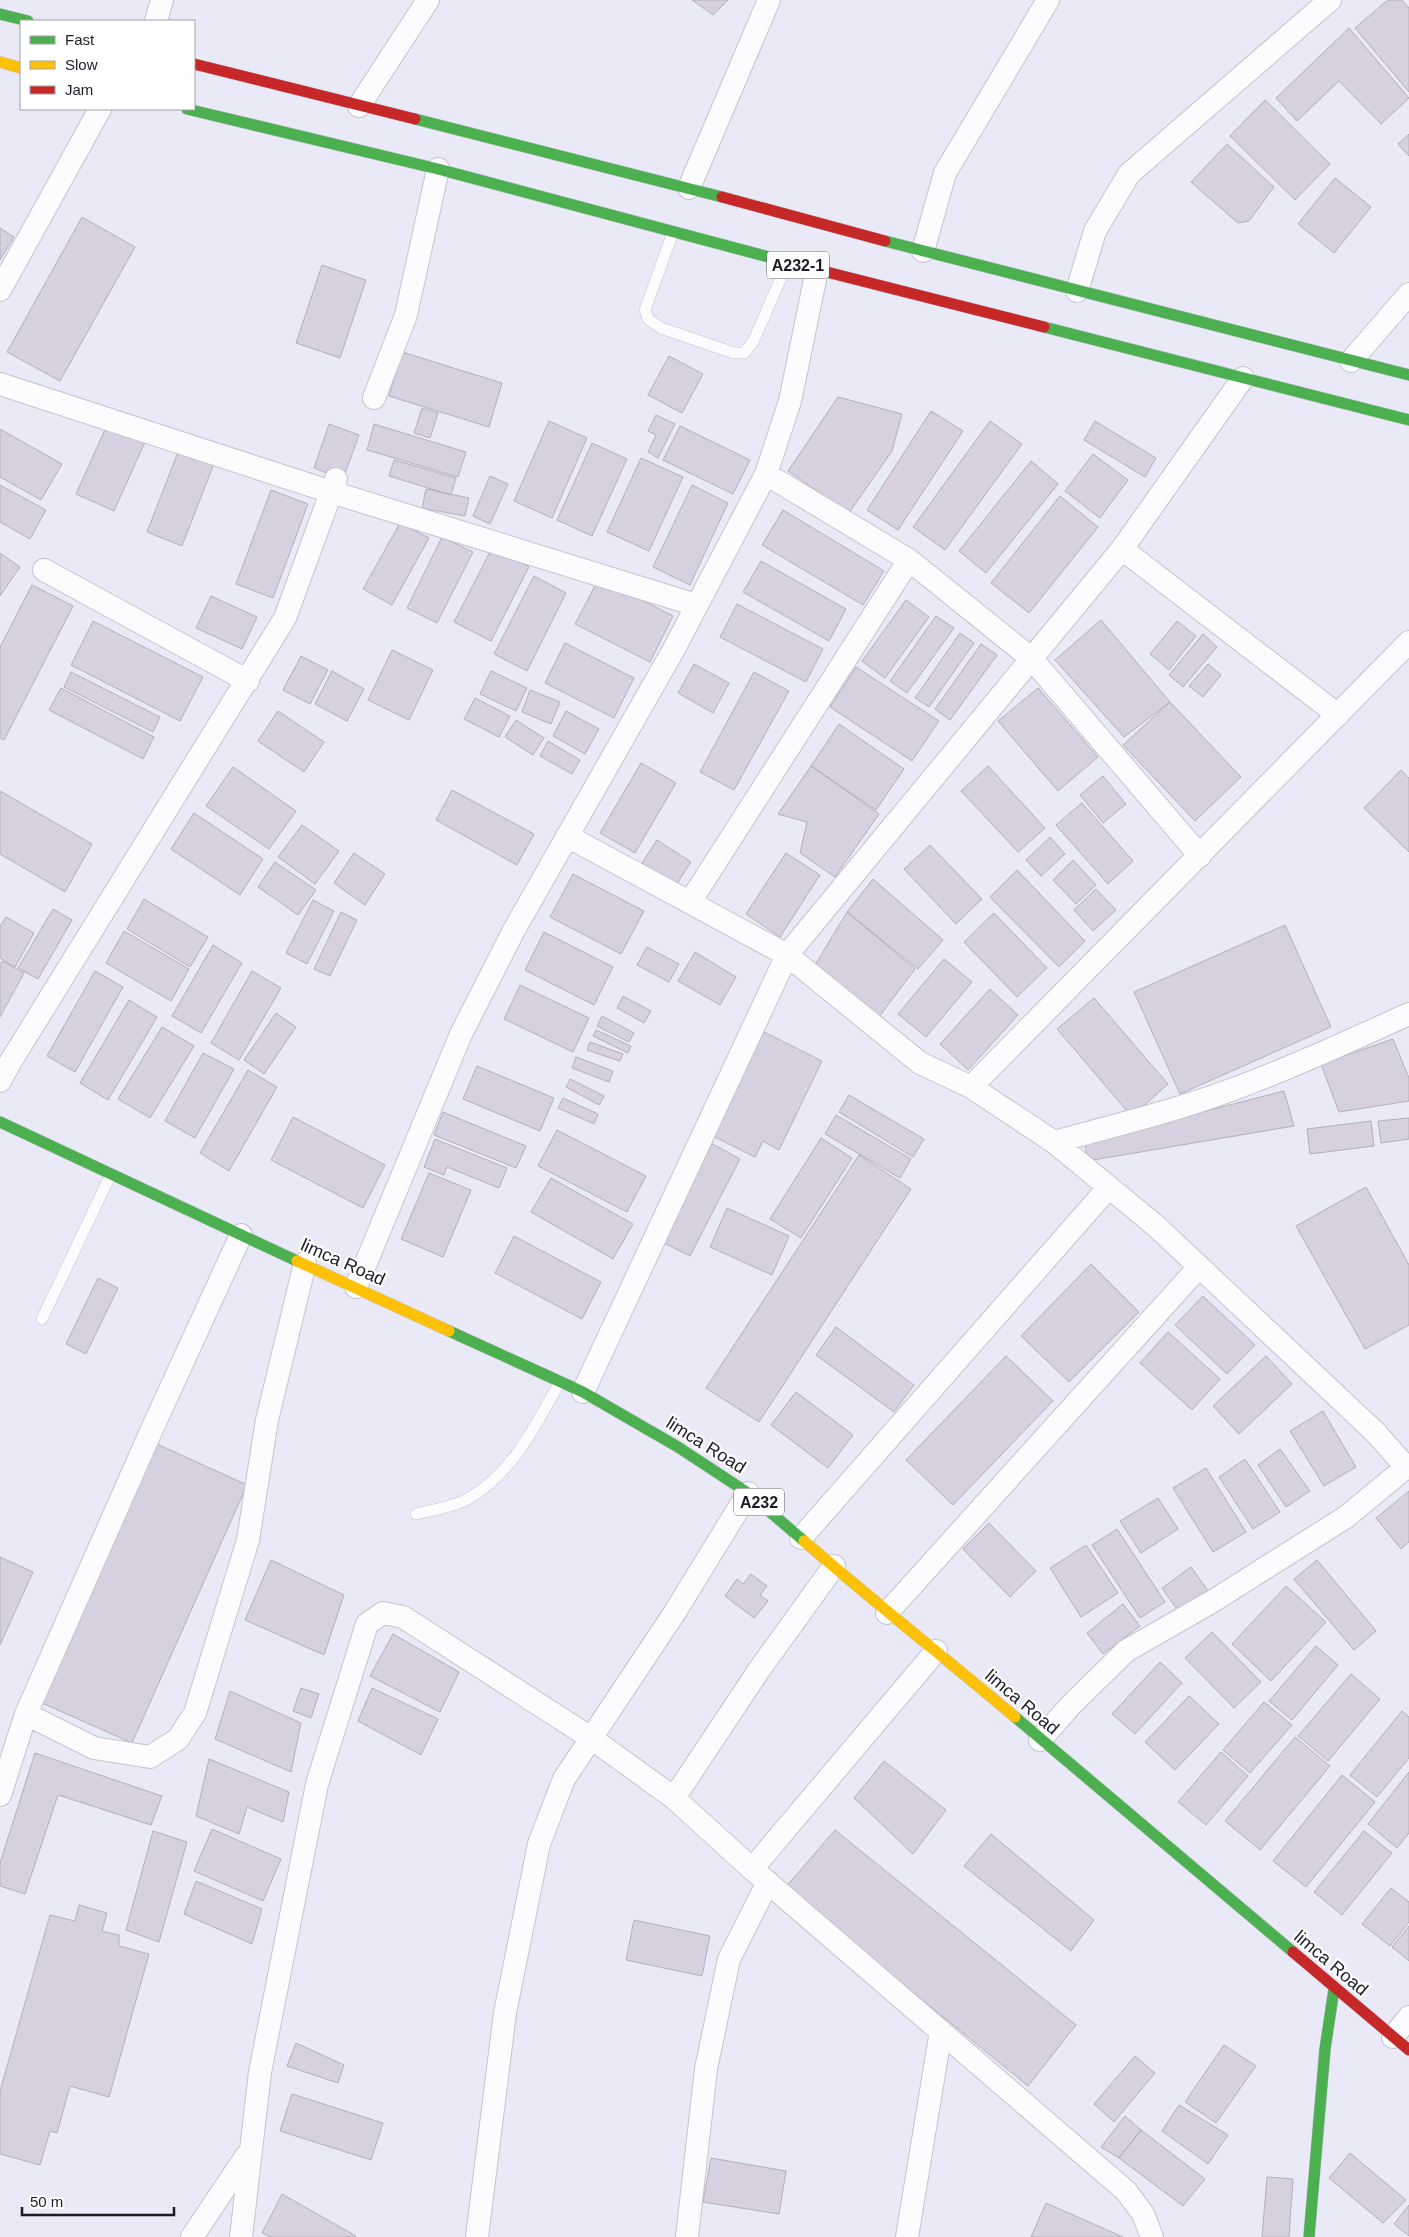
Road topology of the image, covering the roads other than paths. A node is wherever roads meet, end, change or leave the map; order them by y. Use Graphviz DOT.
graph roads {
  1 [pos="162,0"];
  2 [pos="428,0"];
  3 [pos="769,0"];
  4 [pos="1048,0"];
  5 [pos="1330,0"];
  6 [pos="0,14"];
  7 [pos="24,20"];
  8 [pos="156,20"];
  9 [pos="0,62"];
  10 [pos="195,64"];
  11 [pos="20,68"];
  12 [pos="359,106"];
  13 [pos="99,110"];
  14 [pos="192,110"];
  15 [pos="438,169"];
  16 [pos="689,188"];
  17 [pos="673,232"];
  18 [pos="923,251"];
  19 [pos="788,262"];
  20 [pos="817,270"];
  21 [pos="0,290"];
  22 [pos="1077,291"];
  23 [pos="1409,294"];
  24 [pos="1351,361"];
  25 [pos="1409,375"];
  26 [pos="1244,378"];
  27 [pos="0,384"];
  28 [pos="374,398"];
  29 [pos="1409,420"];
  30 [pos="766,474"];
  31 [pos="333,485"];
  32 [pos="1122,549"];
  33 [pos="909,560"];
  34 [pos="44,570"];
  35 [pos="696,605"];
  36 [pos="1409,642"];
  37 [pos="1032,659"];
  38 [pos="248,681"];
  39 [pos="1338,716"];
  40 [pos="567,836"];
  41 [pos="1200,856"];
  42 [pos="690,902"];
  43 [pos="787,955"];
  44 [pos="1409,1014"];
  45 [pos="0,1081"];
  46 [pos="971,1086"];
  47 [pos="0,1122"];
  48 [pos="1054,1142"];
  49 [pos="111,1174"];
  50 [pos="1109,1187"];
  51 [pos="241,1235"];
  52 [pos="305,1263"];
  53 [pos="1199,1267"];
  54 [pos="356,1286"];
  55 [pos="42,1319"];
  56 [pos="560,1382"];
  57 [pos="582,1392"];
  58 [pos="1407,1466"];
  59 [pos="748,1492"];
  60 [pos="416,1514"];
  61 [pos="801,1538"];
  62 [pos="834,1566"];
  63 [pos="887,1613"];
  64 [pos="936,1651"];
  65 [pos="26,1714"];
  66 [pos="591,1738"];
  67 [pos="1040,1740"];
  68 [pos="0,1795"];
  69 [pos="674,1798"];
  70 [pos="760,1876"];
  71 [pos="1334,1989"];
  72 [pos="1409,2017"];
  73 [pos="941,2031"];
  74 [pos="1401,2044"];
  75 [pos="249,2152"];
  76 [pos="192,2237"];
  77 [pos="241,2237"];
  78 [pos="477,2237"];
  79 [pos="687,2237"];
  80 [pos="907,2237"];
  81 [pos="1152,2237"];
  82 [pos="1309,2237"];
  1 -- 8 [label="street"];
  2 -- 12 [label="street"];
  3 -- 16 [label="street"];
  4 -- 18 [label="street"];
  5 -- 22 [label="street"];
  6 -- 7 [label="main road"];
  9 -- 11 [label="main road"];
  10 -- 12 [label="main road, A232-1"];
  12 -- 16 [label="main road, A232-1"];
  13 -- 21 [label="street"];
  14 -- 15 [label="main road, A232-1"];
  15 -- 17 [label="main road, A232-1"];
  15 -- 28 [label="street"];
  16 -- 18 [label="main road, A232-1"];
  17 -- 19 [label="main road, A232-1"];
  17 -- 19 [label="lane"];
  18 -- 22 [label="main road, A232-1"];
  19 -- 20 [label="main road, A232-1"];
  20 -- 26 [label="main road, A232-1"];
  20 -- 30 [label="street"];
  22 -- 24 [label="main road, A232-1"];
  23 -- 24 [label="street"];
  24 -- 25 [label="main road, A232-1"];
  26 -- 29 [label="main road, A232-1"];
  26 -- 32 [label="street"];
  27 -- 31 [label="street"];
  30 -- 33 [label="street"];
  30 -- 35 [label="street"];
  31 -- 35 [label="street"];
  31 -- 38 [label="street"];
  32 -- 37 [label="street"];
  32 -- 39 [label="street"];
  33 -- 37 [label="street"];
  33 -- 42 [label="street"];
  34 -- 38 [label="street"];
  35 -- 40 [label="street"];
  36 -- 39 [label="street"];
  37 -- 41 [label="street"];
  37 -- 43 [label="street"];
  38 -- 45 [label="street"];
  39 -- 41 [label="street"];
  40 -- 42 [label="street"];
  40 -- 54 [label="street"];
  41 -- 46 [label="street"];
  42 -- 43 [label="street"];
  43 -- 46 [label="street"];
  43 -- 57 [label="street"];
  44 -- 48 [label="street"];
  46 -- 48 [label="street"];
  47 -- 49 [label="main road, limca Road / A232"];
  48 -- 50 [label="street"];
  49 -- 51 [label="main road, limca Road / A232"];
  49 -- 55 [label="lane"];
  50 -- 53 [label="street"];
  50 -- 61 [label="street"];
  51 -- 52 [label="main road, limca Road / A232"];
  51 -- 65 [label="street"];
  52 -- 54 [label="main road, limca Road / A232"];
  52 -- 65 [label="street"];
  53 -- 58 [label="street"];
  53 -- 63 [label="street"];
  54 -- 56 [label="main road, limca Road / A232"];
  56 -- 57 [label="main road, limca Road / A232"];
  56 -- 60 [label="lane"];
  57 -- 59 [label="main road, limca Road / A232"];
  58 -- 67 [label="street"];
  59 -- 61 [label="main road, limca Road / A232"];
  59 -- 66 [label="street"];
  61 -- 62 [label="main road, limca Road / A232"];
  62 -- 63 [label="main road, limca Road / A232"];
  62 -- 69 [label="street"];
  63 -- 64 [label="main road, limca Road / A232"];
  64 -- 67 [label="main road, limca Road / A232"];
  64 -- 70 [label="street"];
  65 -- 68 [label="street"];
  66 -- 69 [label="street"];
  66 -- 75 [label="street"];
  66 -- 78 [label="street"];
  67 -- 71 [label="main road, limca Road / A232"];
  69 -- 70 [label="street"];
  70 -- 73 [label="street"];
  70 -- 79 [label="street"];
  71 -- 74 [label="main road, limca Road / A232"];
  71 -- 82 [label="main road"];
  72 -- 74 [label="street"];
  73 -- 80 [label="street"];
  73 -- 81 [label="street"];
  75 -- 76 [label="street"];
  75 -- 77 [label="street"];
}
